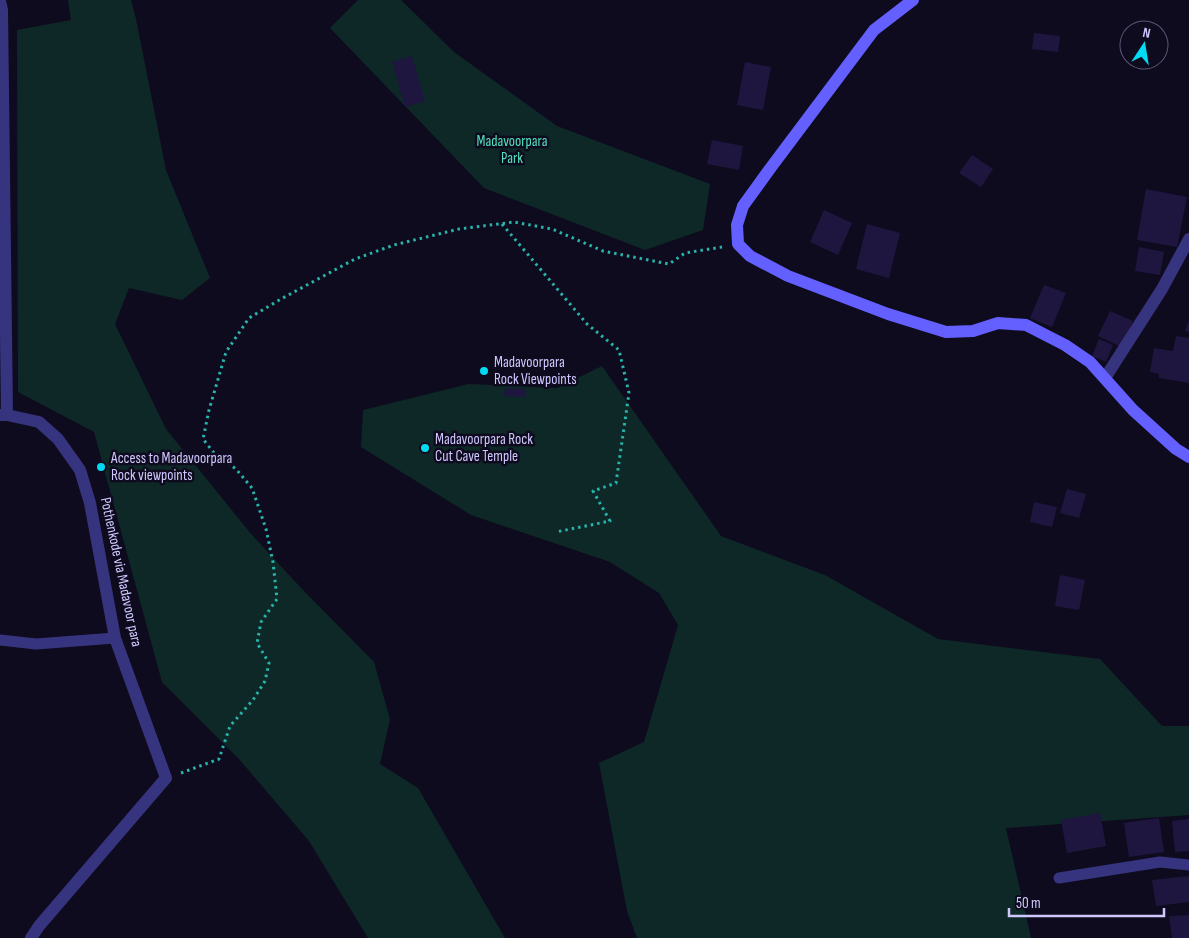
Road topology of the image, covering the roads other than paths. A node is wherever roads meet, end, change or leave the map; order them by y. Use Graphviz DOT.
graph roads {
  1 [pos="913,0"];
  2 [pos="0,1"];
  3 [pos="1189,239"];
  4 [pos="1105,378"];
  5 [pos="4,415"];
  6 [pos="1189,457"];
  7 [pos="115,638"];
  8 [pos="0,640"];
  9 [pos="1189,865"];
  10 [pos="1059,878"];
  11 [pos="31,938"];
  1 -- 4 [label="main road"];
  2 -- 5 [label="street"];
  3 -- 4 [label="street"];
  4 -- 6 [label="main road"];
  5 -- 7 [label="street, Pothenkode via Madavoor para"];
  7 -- 8 [label="lane"];
  7 -- 11 [label="street, Pothenkode via Madavoor para"];
  9 -- 10 [label="lane"];
}
